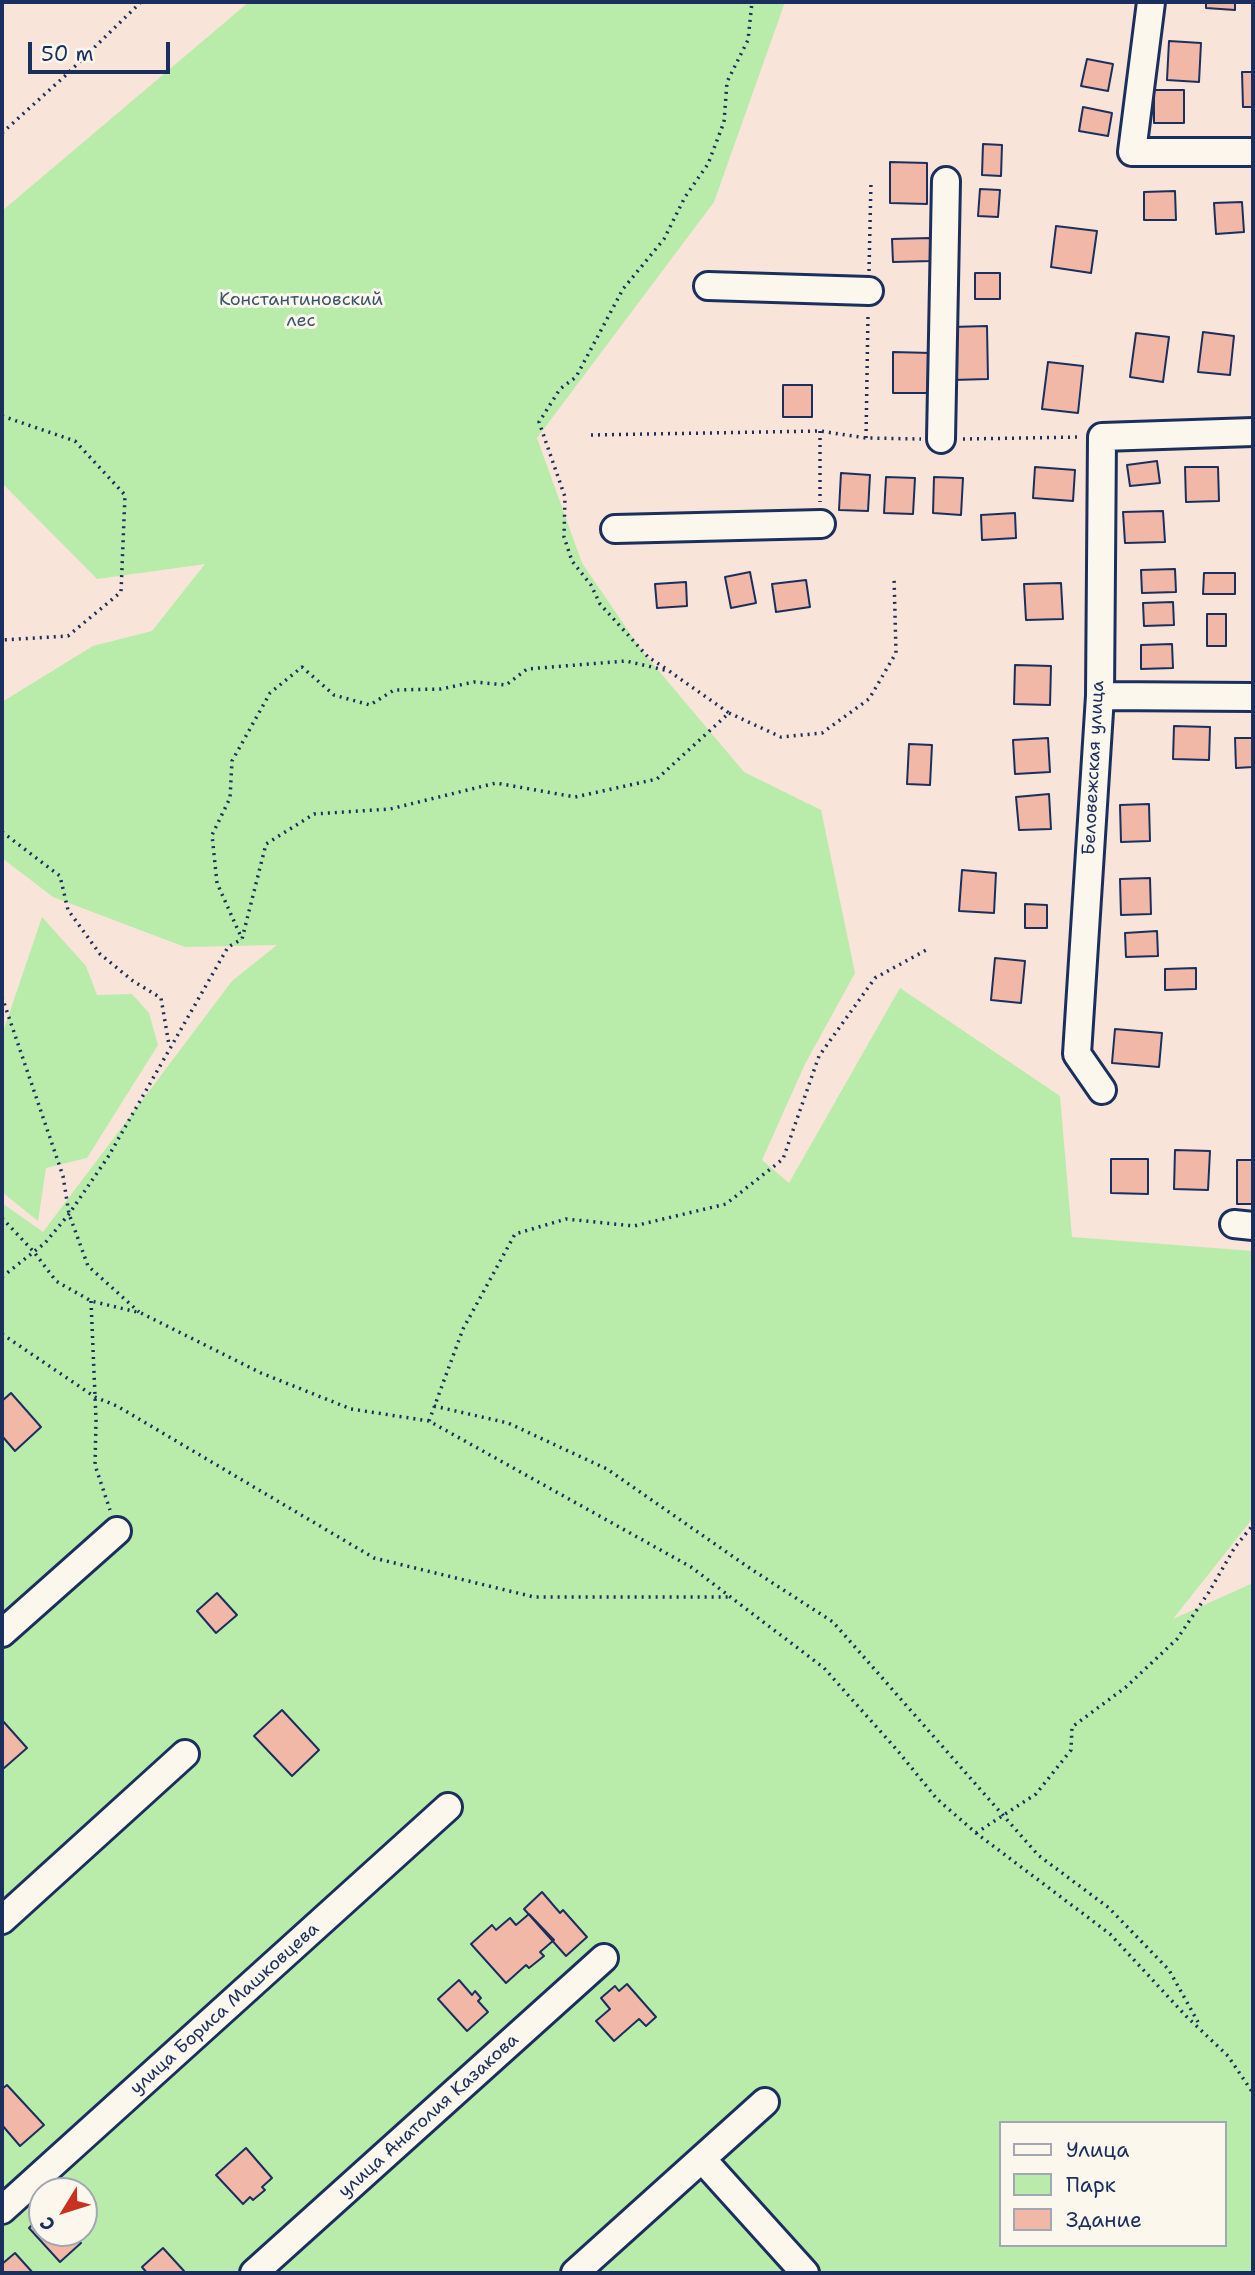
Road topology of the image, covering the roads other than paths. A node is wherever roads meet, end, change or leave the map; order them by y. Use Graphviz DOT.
graph roads {
  1 [pos="1151,2"];
  2 [pos="1253,152"];
  3 [pos="946,181"];
  4 [pos="708,286"];
  5 [pos="869,291"];
  6 [pos="1253,432"];
  7 [pos="942,439"];
  8 [pos="821,524"];
  9 [pos="615,529"];
  10 [pos="1100,696"];
  11 [pos="1253,697"];
  12 [pos="1102,1090"];
  13 [pos="117,1531"];
  14 [pos="2,1633"];
  15 [pos="185,1754"];
  16 [pos="448,1807"];
  17 [pos="2,1920"];
  18 [pos="604,1958"];
  19 [pos="765,2102"];
  20 [pos="702,2159"];
  21 [pos="2,2210"];
  22 [pos="254,2273"];
  23 [pos="575,2273"];
  24 [pos="805,2273"];
  1 -- 2 [label="street"];
  3 -- 7 [label="street"];
  4 -- 5 [label="street"];
  6 -- 10 [label="street, Беловежская улица"];
  8 -- 9 [label="street"];
  10 -- 11 [label="street"];
  10 -- 12 [label="street, Беловежская улица"];
  13 -- 14 [label="street"];
  15 -- 17 [label="street"];
  16 -- 21 [label="street, улица Бориса Машковцева"];
  18 -- 22 [label="street, улица Анатолия Казакова"];
  19 -- 20 [label="street"];
  20 -- 23 [label="street"];
  20 -- 24 [label="street"];
}
